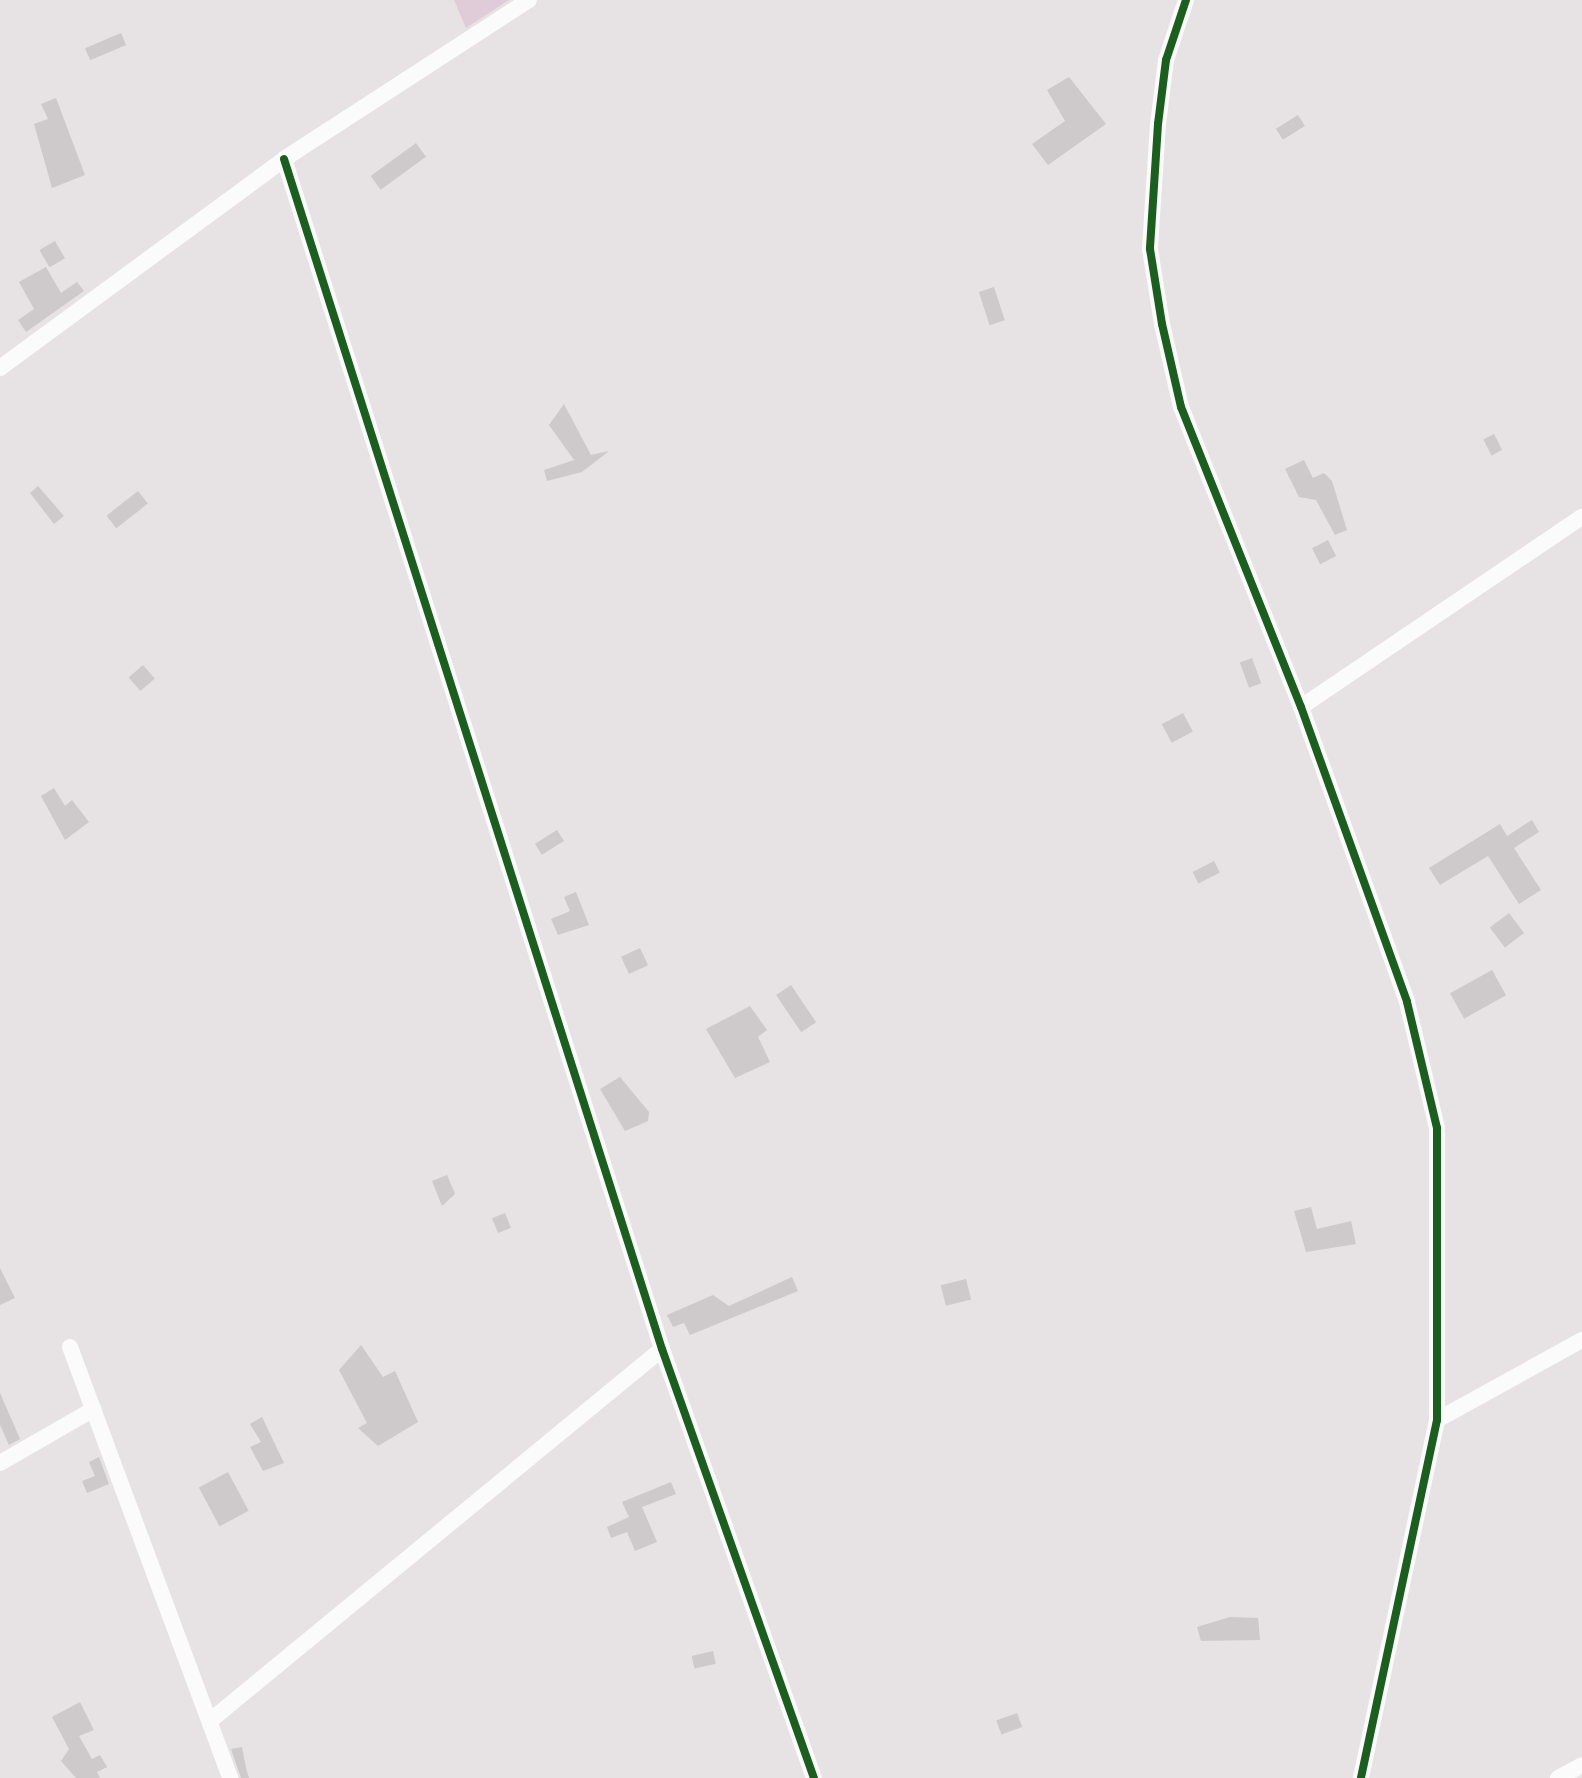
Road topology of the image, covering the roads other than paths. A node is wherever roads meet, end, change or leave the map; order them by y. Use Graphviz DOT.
graph roads {
  1 [pos="529,0"];
  2 [pos="1186,0"];
  3 [pos="284,159"];
  4 [pos="0,368"];
  5 [pos="1582,517"];
  6 [pos="1301,707"];
  7 [pos="1582,1340"];
  8 [pos="70,1347"];
  9 [pos="662,1349"];
  10 [pos="94,1409"];
  11 [pos="1437,1420"];
  12 [pos="0,1463"];
  13 [pos="211,1720"];
  14 [pos="1582,1765"];
  15 [pos="230,1778"];
  16 [pos="814,1778"];
  17 [pos="1361,1778"];
  18 [pos="1558,1778"];
  1 -- 3 [label="street"];
  2 -- 6 [label="street"];
  3 -- 4 [label="street"];
  3 -- 9 [label="street"];
  5 -- 6 [label="street"];
  6 -- 11 [label="street"];
  7 -- 11 [label="street"];
  8 -- 10 [label="street"];
  9 -- 13 [label="street"];
  9 -- 16 [label="street"];
  10 -- 12 [label="street"];
  10 -- 13 [label="street"];
  11 -- 17 [label="street"];
  13 -- 15 [label="street"];
  14 -- 18 [label="street"];
}
